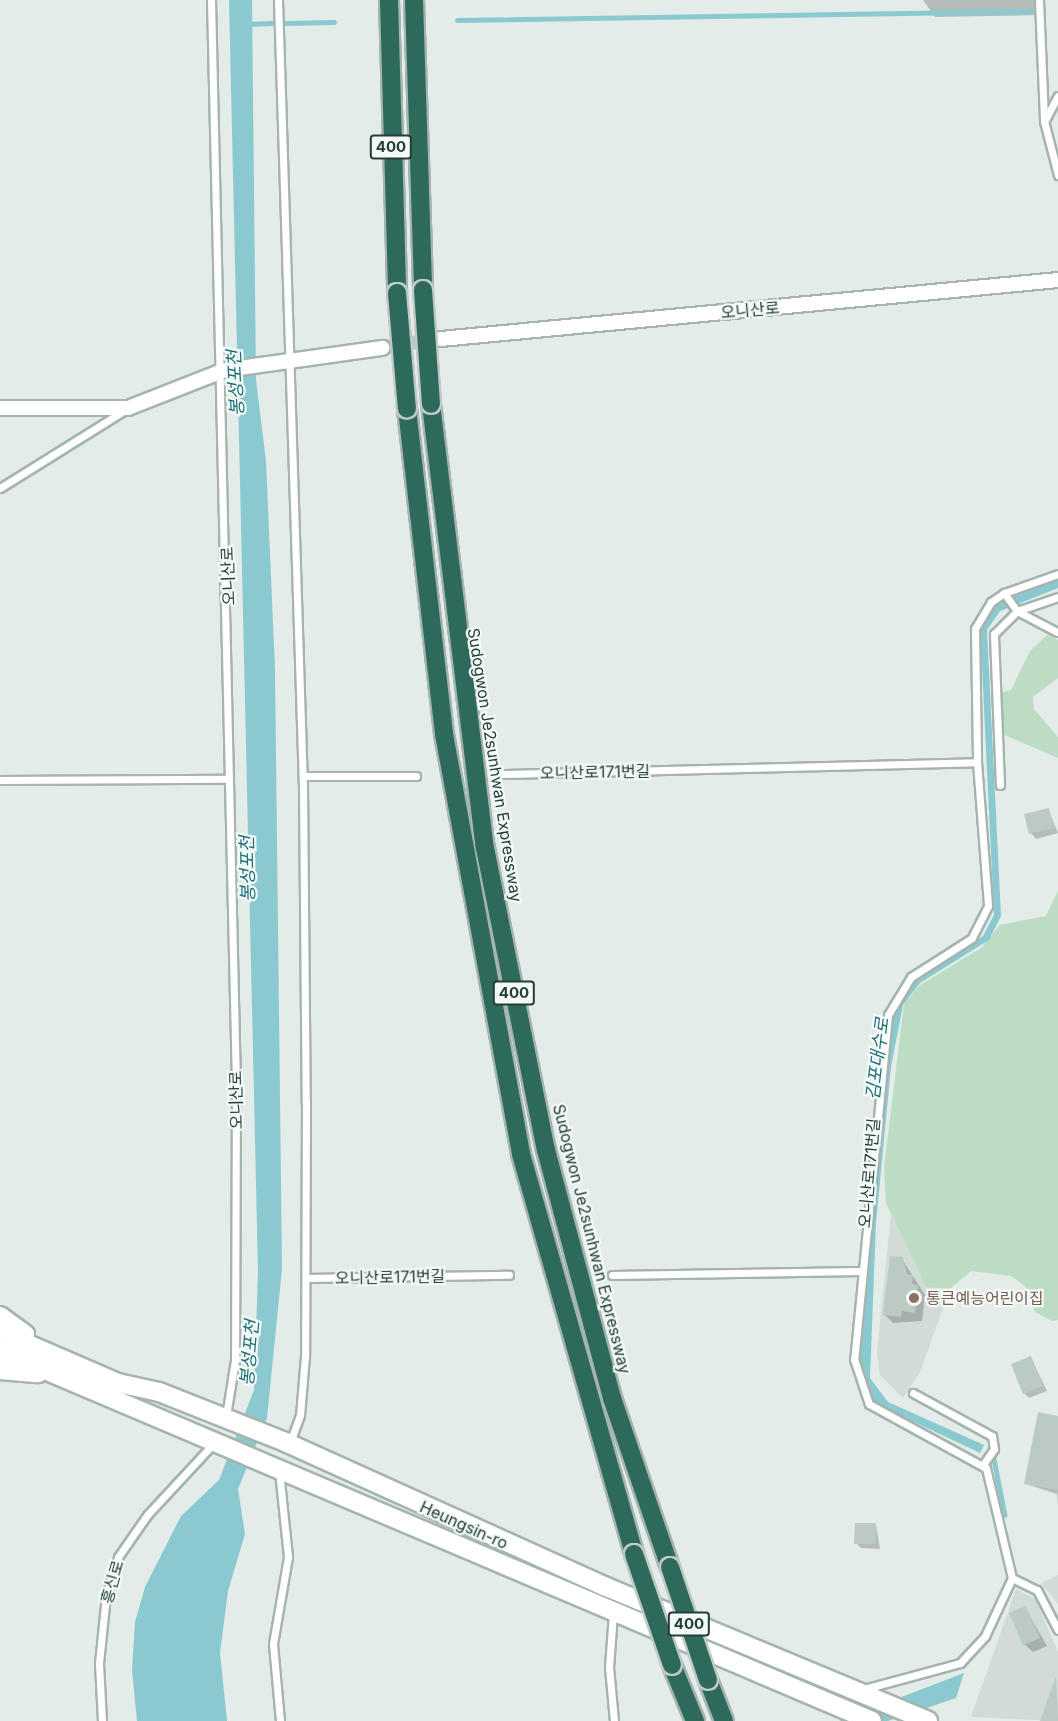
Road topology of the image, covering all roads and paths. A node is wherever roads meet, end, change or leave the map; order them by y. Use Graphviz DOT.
graph roads {
  1 [pos="211,0"];
  2 [pos="278,0"];
  3 [pos="389,0"];
  4 [pos="414,0"];
  5 [pos="1039,0"];
  6 [pos="1058,96"];
  7 [pos="1044,121"];
  8 [pos="1058,175"];
  9 [pos="1058,280"];
  10 [pos="441,339"];
  11 [pos="382,348"];
  12 [pos="286,361"];
  13 [pos="222,371"];
  14 [pos="0,408"];
  15 [pos="128,408"];
  16 [pos="0,488"];
  17 [pos="1058,574"];
  18 [pos="1004,594"];
  19 [pos="1058,597"];
  20 [pos="1017,610"];
  21 [pos="1058,632"];
  22 [pos="976,762"];
  23 [pos="501,774"];
  24 [pos="303,776"];
  25 [pos="416,776"];
  26 [pos="0,780"];
  27 [pos="229,780"];
  28 [pos="1000,785"];
  29 [pos="861,1271"];
  30 [pos="509,1275"];
  31 [pos="612,1275"];
  32 [pos="307,1278"];
  33 [pos="0,1316"];
  34 [pos="0,1332"];
  35 [pos="0,1351"];
  36 [pos="60,1367"];
  37 [pos="0,1370"];
  38 [pos="914,1393"];
  39 [pos="229,1420"];
  40 [pos="287,1443"];
  41 [pos="220,1444"];
  42 [pos="983,1465"];
  43 [pos="276,1467"];
  44 [pos="1012,1578"];
  45 [pos="614,1611"];
  46 [pos="1058,1630"];
  47 [pos="856,1690"];
  48 [pos="840,1706"];
  49 [pos="926,1720"];
  50 [pos="102,1721"];
  51 [pos="280,1721"];
  52 [pos="614,1721"];
  53 [pos="695,1721"];
  54 [pos="724,1721"];
  55 [pos="872,1721"];
  1 -- 13 [label="lane, 오니산로"];
  2 -- 12 [label="lane"];
  3 -- 53 [label="highway, 400, bridge"];
  4 -- 54 [label="highway, Sudogwon Je2sunhwan Expressway / 400, bridge"];
  5 -- 7 [label="lane"];
  6 -- 7 [label="lane"];
  7 -- 8 [label="lane"];
  9 -- 10 [label="street, 오니산로"];
  11 -- 12 [label="street"];
  12 -- 13 [label="street"];
  12 -- 24 [label="lane"];
  13 -- 15 [label="street"];
  13 -- 27 [label="lane, 오니산로"];
  14 -- 15 [label="street"];
  15 -- 16 [label="lane"];
  17 -- 18 [label="lane, 오니산로171번길"];
  18 -- 20 [label="lane"];
  18 -- 22 [label="lane, 오니산로171번길"];
  19 -- 20 [label="lane"];
  20 -- 21 [label="lane"];
  20 -- 28 [label="lane"];
  22 -- 23 [label="lane, 오니산로171번길"];
  22 -- 29 [label="lane, 오니산로171번길"];
  24 -- 25 [label="lane"];
  24 -- 32 [label="lane"];
  26 -- 27 [label="lane"];
  27 -- 39 [label="lane, 오니산로"];
  29 -- 31 [label="lane"];
  29 -- 42 [label="lane, 오니산로171번길"];
  30 -- 32 [label="lane, 오니산로171번길"];
  32 -- 40 [label="lane"];
  33 -- 36 [label="main road"];
  34 -- 36 [label="main road, Heungsin-ro"];
  35 -- 36 [label="main road, Heungsin-ro"];
  36 -- 37 [label="main road"];
  36 -- 39 [label="main road, Heungsin-ro"];
  36 -- 41 [label="main road, Heungsin-ro"];
  38 -- 42 [label="lane"];
  39 -- 40 [label="main road, Heungsin-ro"];
  40 -- 47 [label="main road, Heungsin-ro"];
  41 -- 43 [label="main road, Heungsin-ro"];
  41 -- 50 [label="lane, 흥신로"];
  42 -- 44 [label="lane"];
  43 -- 45 [label="main road, Heungsin-ro"];
  43 -- 51 [label="lane"];
  44 -- 46 [label="lane"];
  44 -- 47 [label="lane"];
  45 -- 48 [label="main road, Heungsin-ro"];
  45 -- 52 [label="lane"];
  47 -- 48 [label="lane"];
  47 -- 49 [label="main road, Heungsin-ro"];
  48 -- 55 [label="main road"];
}
